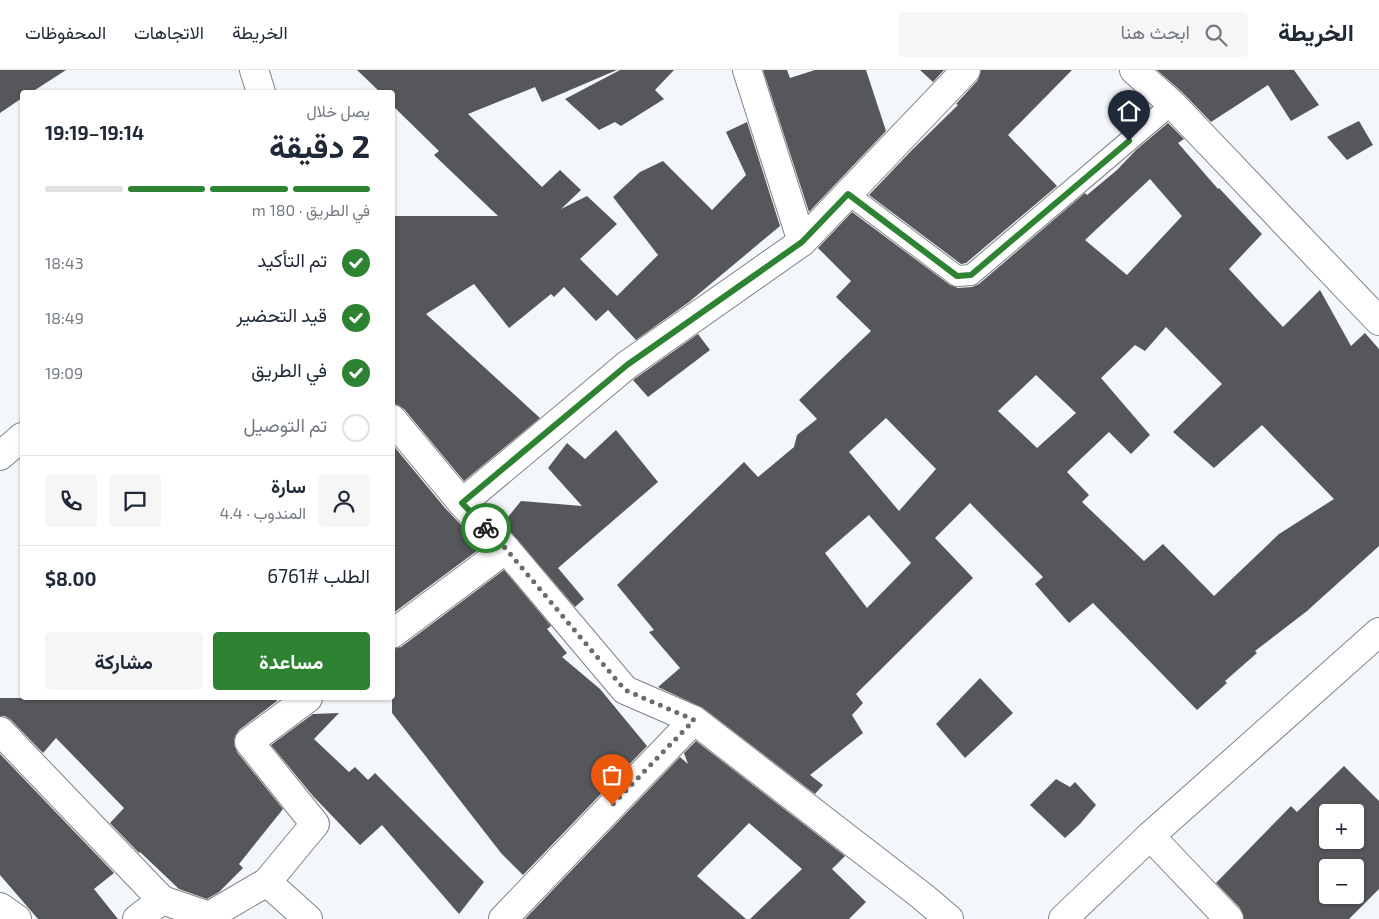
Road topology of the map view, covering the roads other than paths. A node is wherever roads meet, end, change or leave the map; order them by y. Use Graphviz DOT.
graph roads {
  1 [pos="254,70"];
  2 [pos="747,70"];
  3 [pos="966,70"];
  4 [pos="1134,70"];
  5 [pos="260,90"];
  6 [pos="1172,104"];
  7 [pos="848,194"];
  8 [pos="802,242"];
  9 [pos="1379,320"];
  10 [pos="395,423"];
  11 [pos="20,439"];
  12 [pos="0,456"];
  13 [pos="462,503"];
  14 [pos="506,549"];
  15 [pos="395,632"];
  16 [pos="1379,632"];
  17 [pos="305,700"];
  18 [pos="694,720"];
  19 [pos="0,731"];
  20 [pos="1150,836"];
  21 [pos="267,882"];
  22 [pos="162,900"];
  23 [pos="0,907"];
  24 [pos="16,919"];
  25 [pos="137,919"];
  26 [pos="308,919"];
  27 [pos="503,919"];
  28 [pos="949,919"];
  29 [pos="1064,919"];
  30 [pos="1229,919"];
  1 -- 5 [label="street"];
  2 -- 8 [label="street"];
  3 -- 7 [label="street"];
  4 -- 6 [label="street"];
  6 -- 7 [label="lane"];
  6 -- 9 [label="street"];
  7 -- 8 [label="street"];
  8 -- 13 [label="street"];
  10 -- 13 [label="street"];
  11 -- 12 [label="street"];
  13 -- 14 [label="street"];
  14 -- 15 [label="street"];
  14 -- 18 [label="street"];
  16 -- 20 [label="street"];
  17 -- 21 [label="street"];
  18 -- 27 [label="street"];
  18 -- 28 [label="street"];
  19 -- 22 [label="street"];
  20 -- 29 [label="street"];
  20 -- 30 [label="street"];
  21 -- 22 [label="street"];
  21 -- 26 [label="street"];
  22 -- 25 [label="street"];
  23 -- 24 [label="street"];
}
